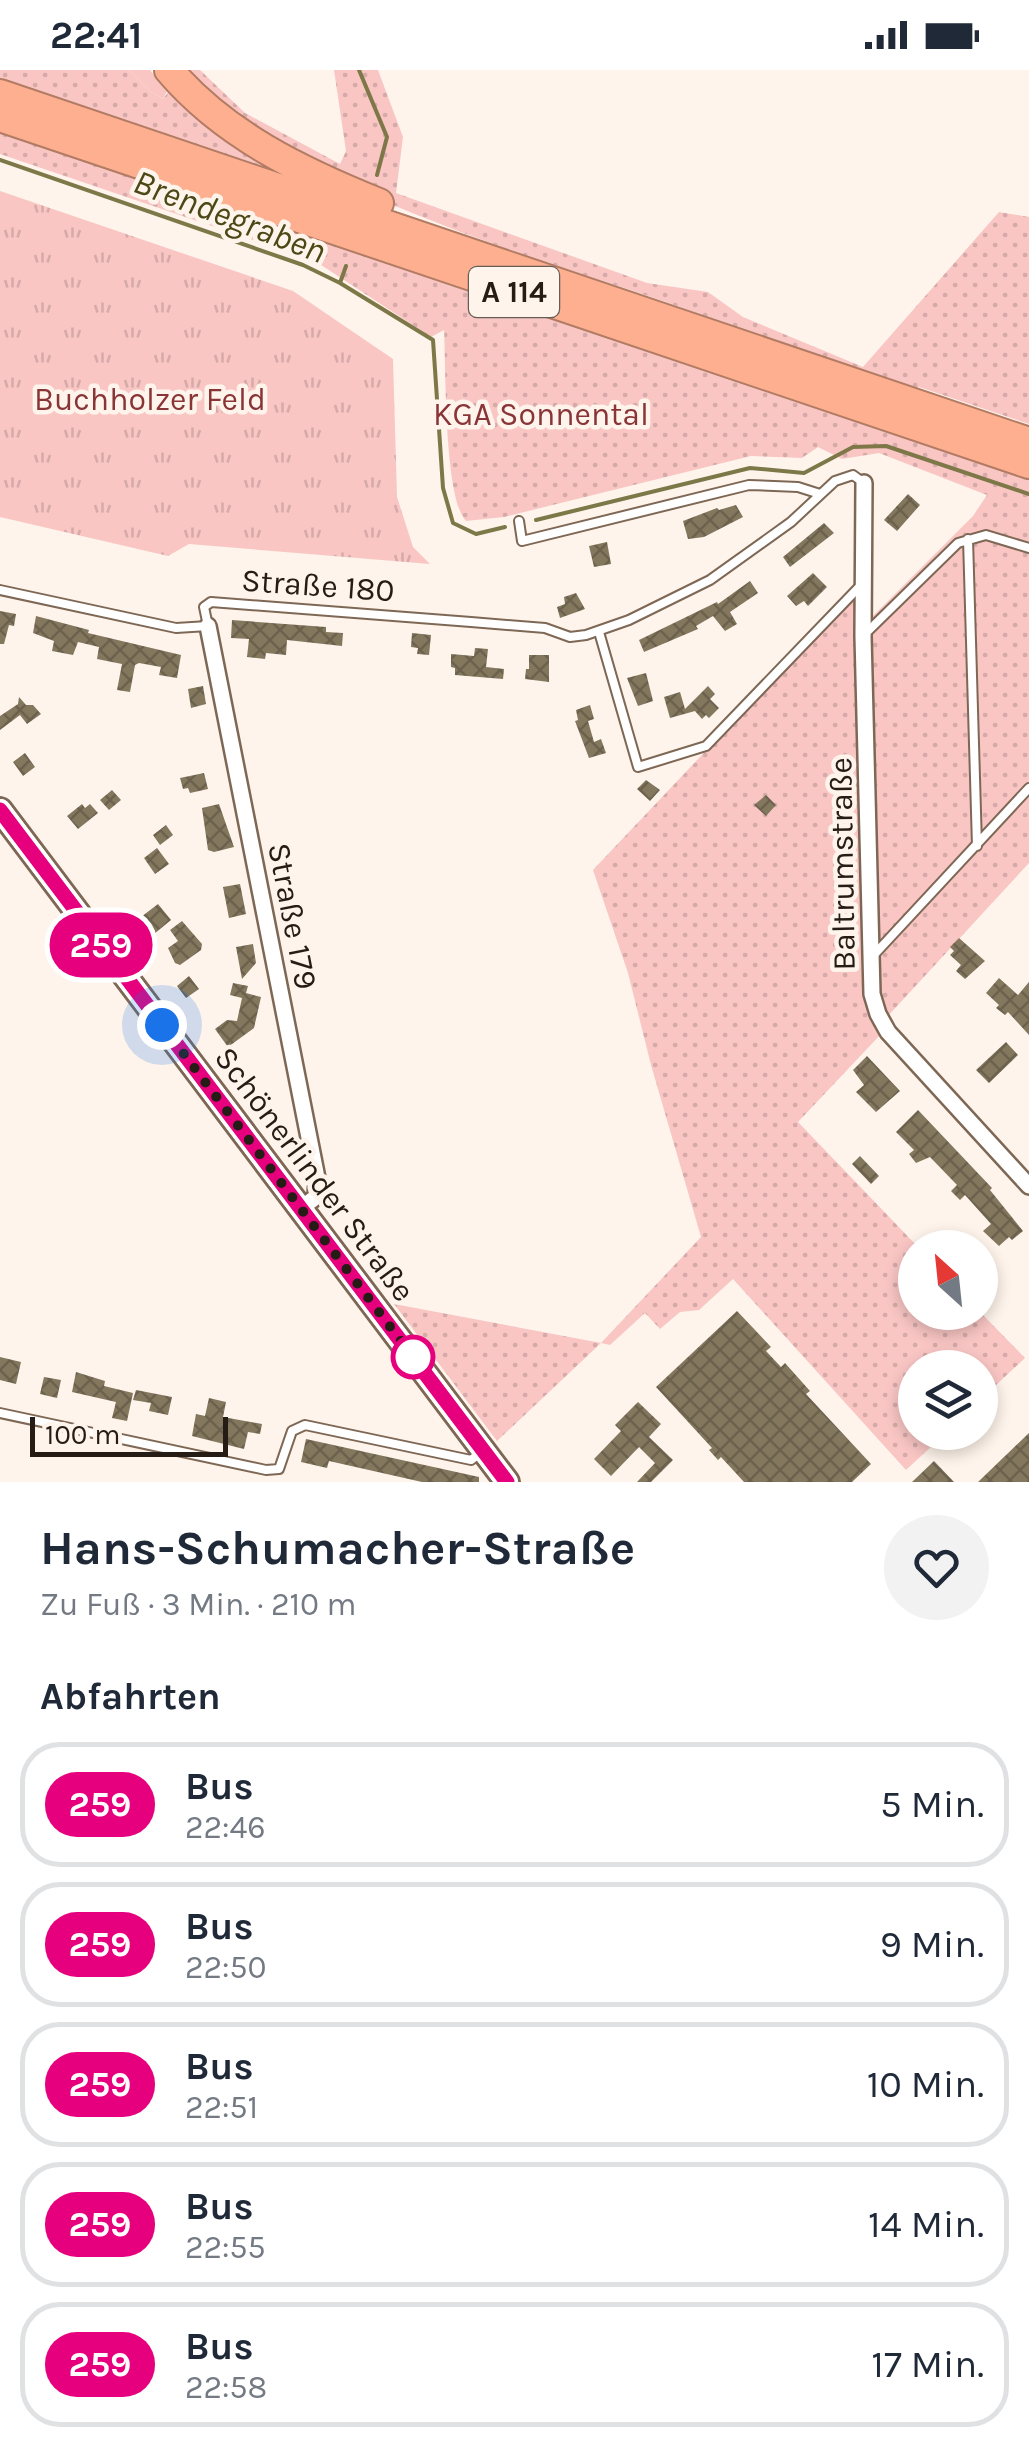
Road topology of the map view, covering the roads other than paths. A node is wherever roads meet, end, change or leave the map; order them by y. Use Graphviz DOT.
graph roads {
  1 [pos="169,70"];
  2 [pos="0,94"];
  3 [pos="0,117"];
  4 [pos="734,342"];
  5 [pos="1029,442"];
  6 [pos="1029,464"];
  7 [pos="864,483"];
  8 [pos="820,494"];
  9 [pos="519,520"];
  10 [pos="968,539"];
  11 [pos="1029,548"];
  12 [pos="866,581"];
  13 [pos="0,590"];
  14 [pos="208,626"];
  15 [pos="600,632"];
  16 [pos="863,636"];
  17 [pos="1029,788"];
  18 [pos="0,810"];
  19 [pos="978,846"];
  20 [pos="872,957"];
  21 [pos="1029,1186"];
  22 [pos="300,1209"];
  23 [pos="0,1413"];
  24 [pos="483,1451"];
  25 [pos="507,1482"];
  1 -- 4 [label="highway"];
  2 -- 4 [label="highway, A 114"];
  3 -- 6 [label="highway, A 114"];
  4 -- 5 [label="highway, A 114"];
  7 -- 8 [label="lane, Straße 180"];
  7 -- 12 [label="street, Baltrumstraße"];
  8 -- 9 [label="lane"];
  8 -- 15 [label="lane, Straße 180"];
  10 -- 11 [label="lane"];
  10 -- 16 [label="lane"];
  10 -- 19 [label="lane"];
  12 -- 15 [label="lane"];
  12 -- 16 [label="street, Baltrumstraße"];
  13 -- 14 [label="lane, Straße 180"];
  14 -- 15 [label="lane, Straße 180"];
  14 -- 22 [label="street, Straße 179"];
  16 -- 20 [label="street, Baltrumstraße"];
  17 -- 19 [label="lane"];
  18 -- 22 [label="main road, Schönerlinder Straße"];
  19 -- 20 [label="lane"];
  20 -- 21 [label="street, Baltrumstraße"];
  22 -- 24 [label="main road, Schönerlinder Straße"];
  23 -- 24 [label="lane"];
  24 -- 25 [label="main road, Schönerlinder Straße"];
}
